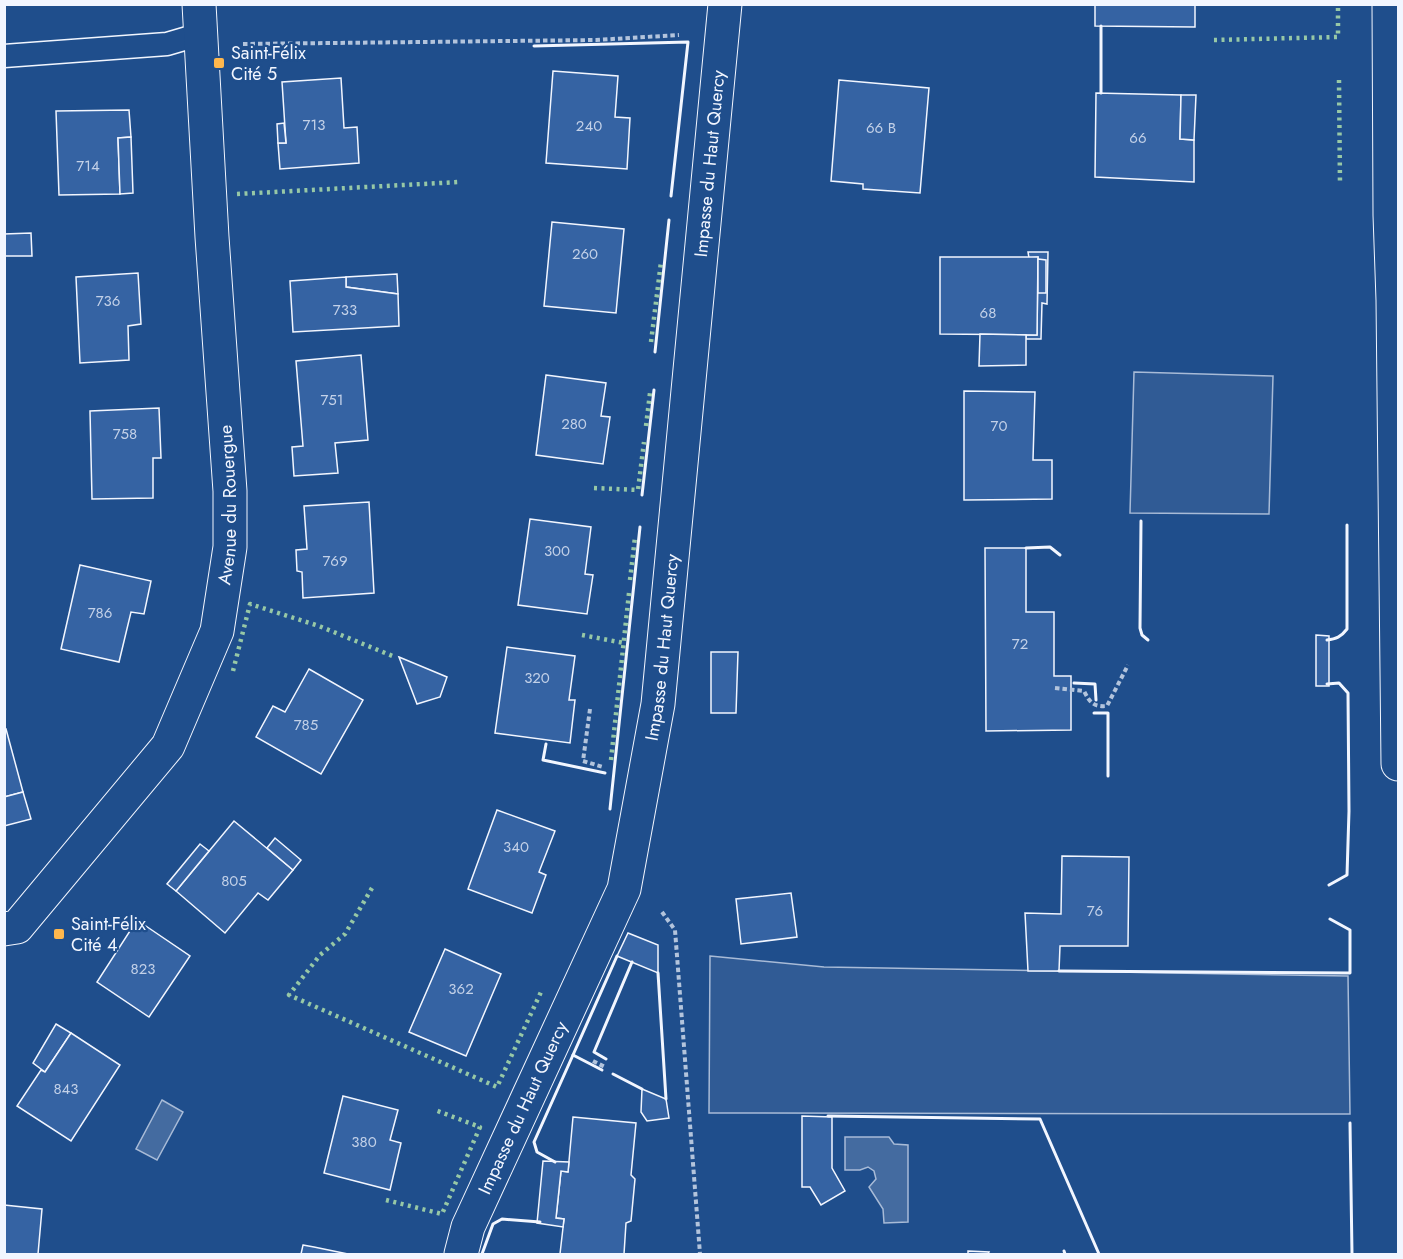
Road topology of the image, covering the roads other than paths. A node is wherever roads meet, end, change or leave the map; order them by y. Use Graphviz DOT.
graph roads {
  1 [pos="1389,4"];
  2 [pos="723,18"];
  3 [pos="200,19"];
  4 [pos="4,56"];
  5 [pos="1394,146"];
  6 [pos="1397,567"];
  7 [pos="1398,764"];
  8 [pos="9,934"];
  9 [pos="461,1254"];
  1 -- 5 [label="street"];
  2 -- 9 [label="street, Impasse du Haut Quercy"];
  3 -- 4 [label="lane"];
  3 -- 8 [label="street, Avenue du Rouergue"];
  5 -- 6 [label="street"];
  6 -- 7 [label="street"];
}
